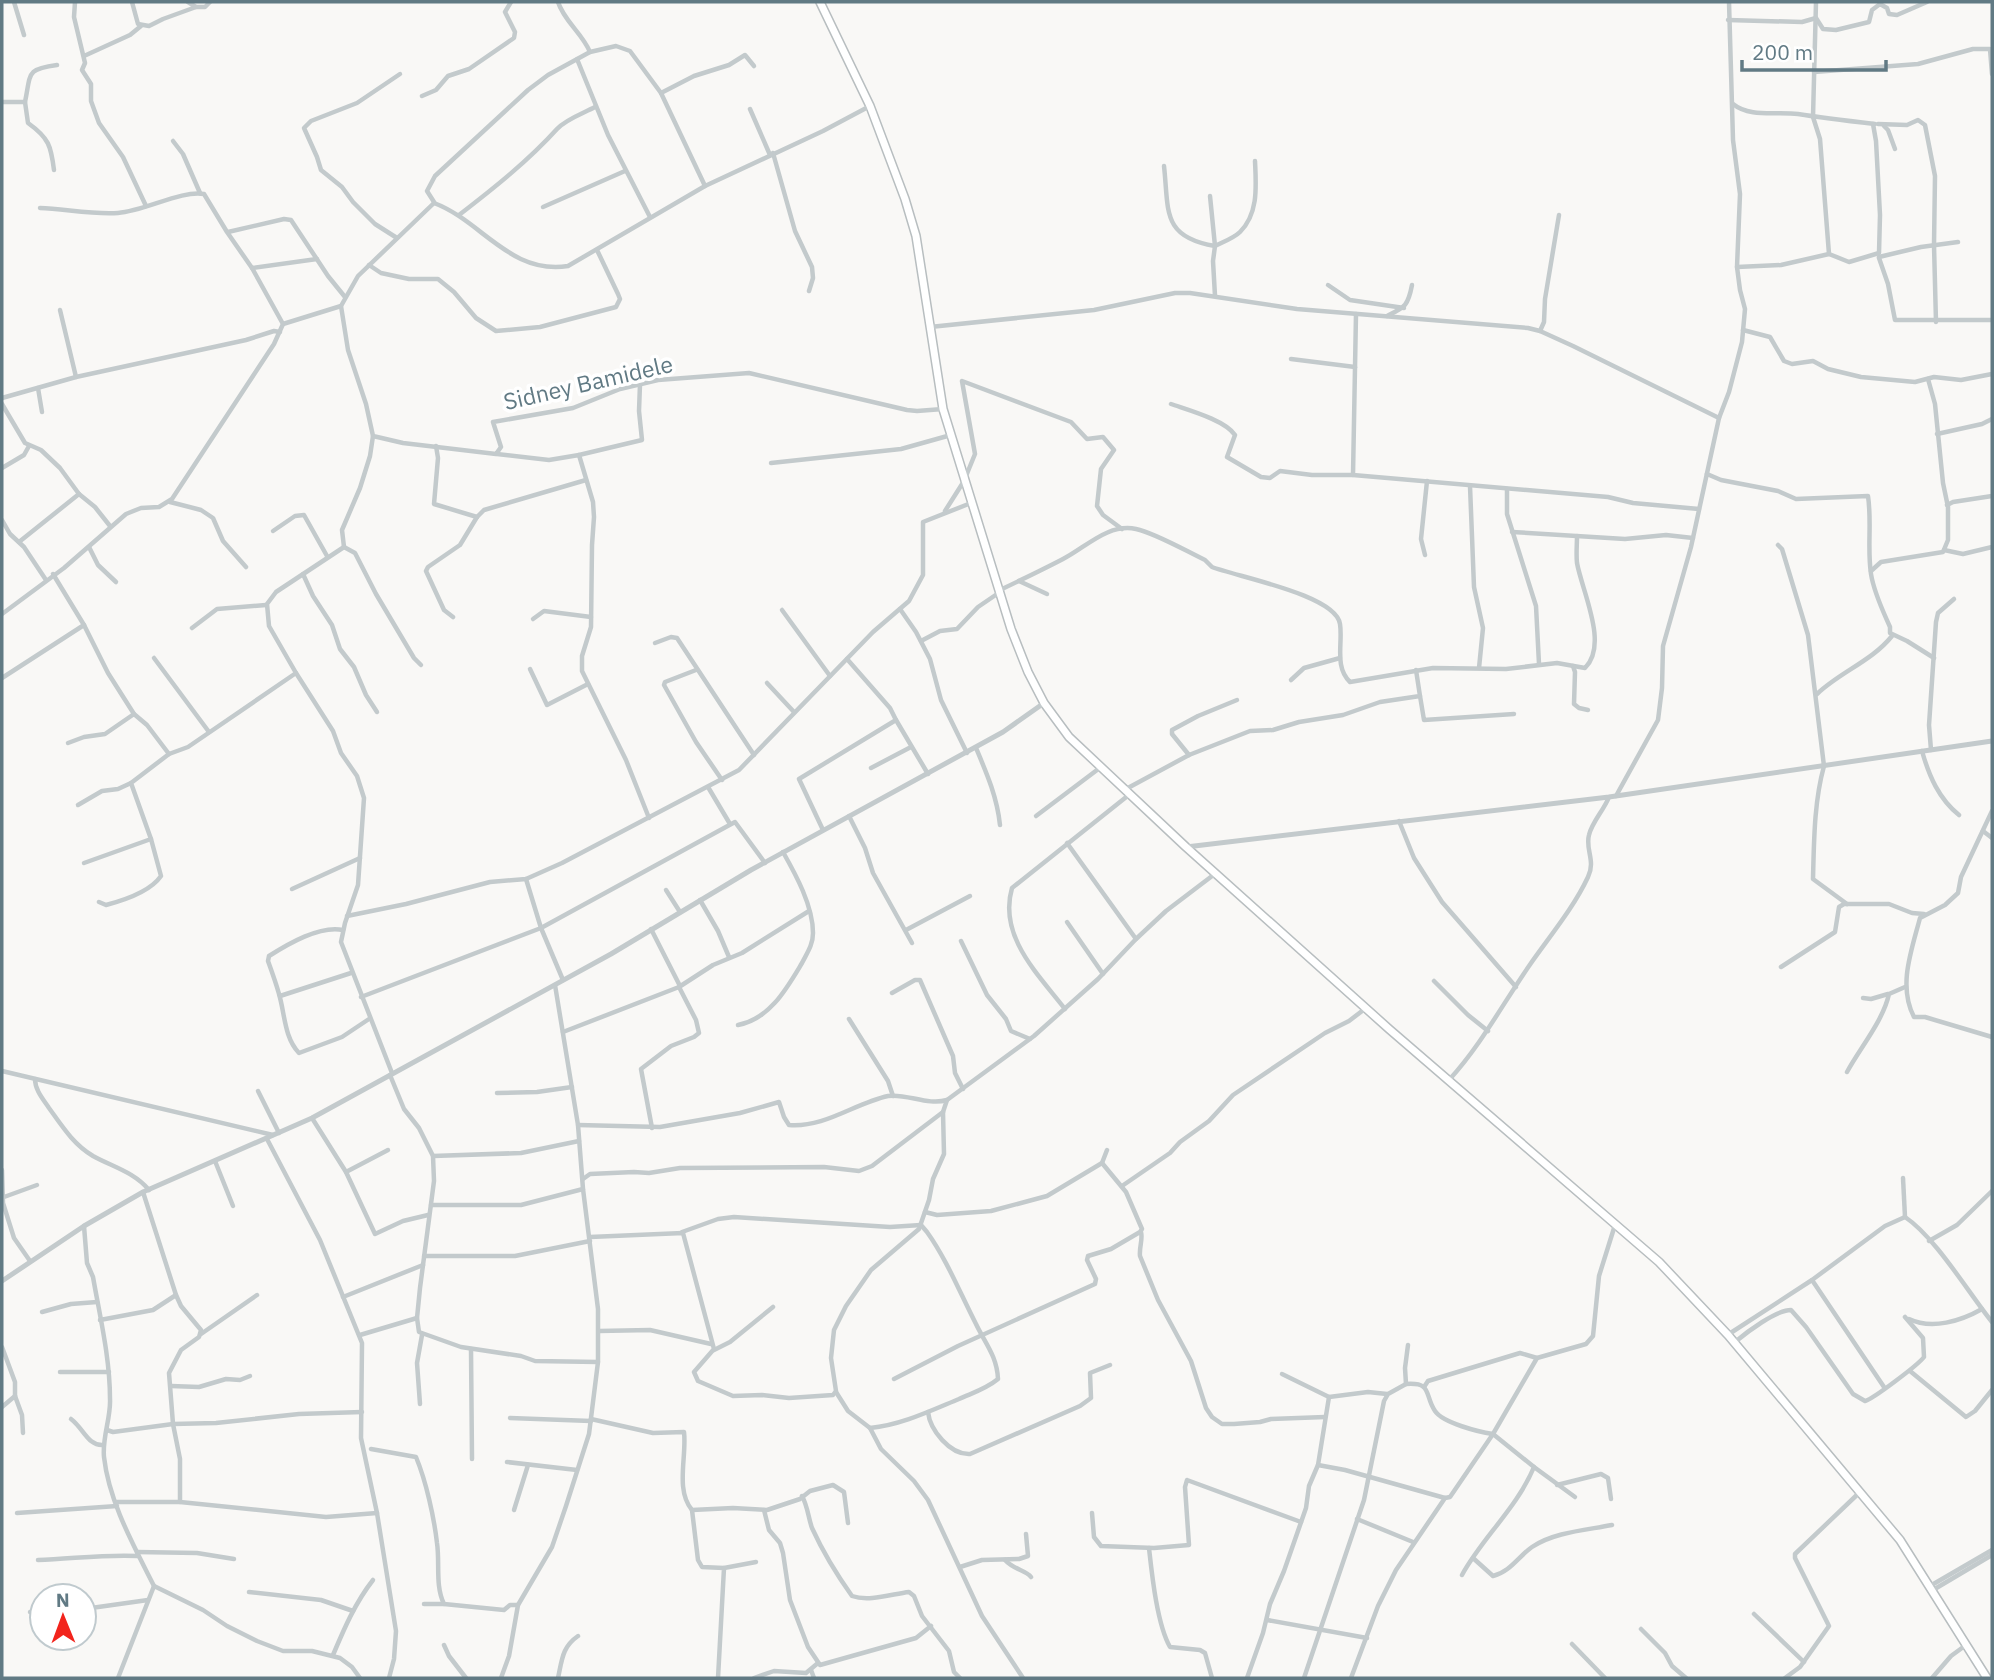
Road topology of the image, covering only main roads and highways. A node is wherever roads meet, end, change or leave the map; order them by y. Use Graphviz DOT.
graph roads {
  1 [pos="820,2"];
  2 [pos="1987,1678"];
  1 -- 2 [label="highway"];
}
